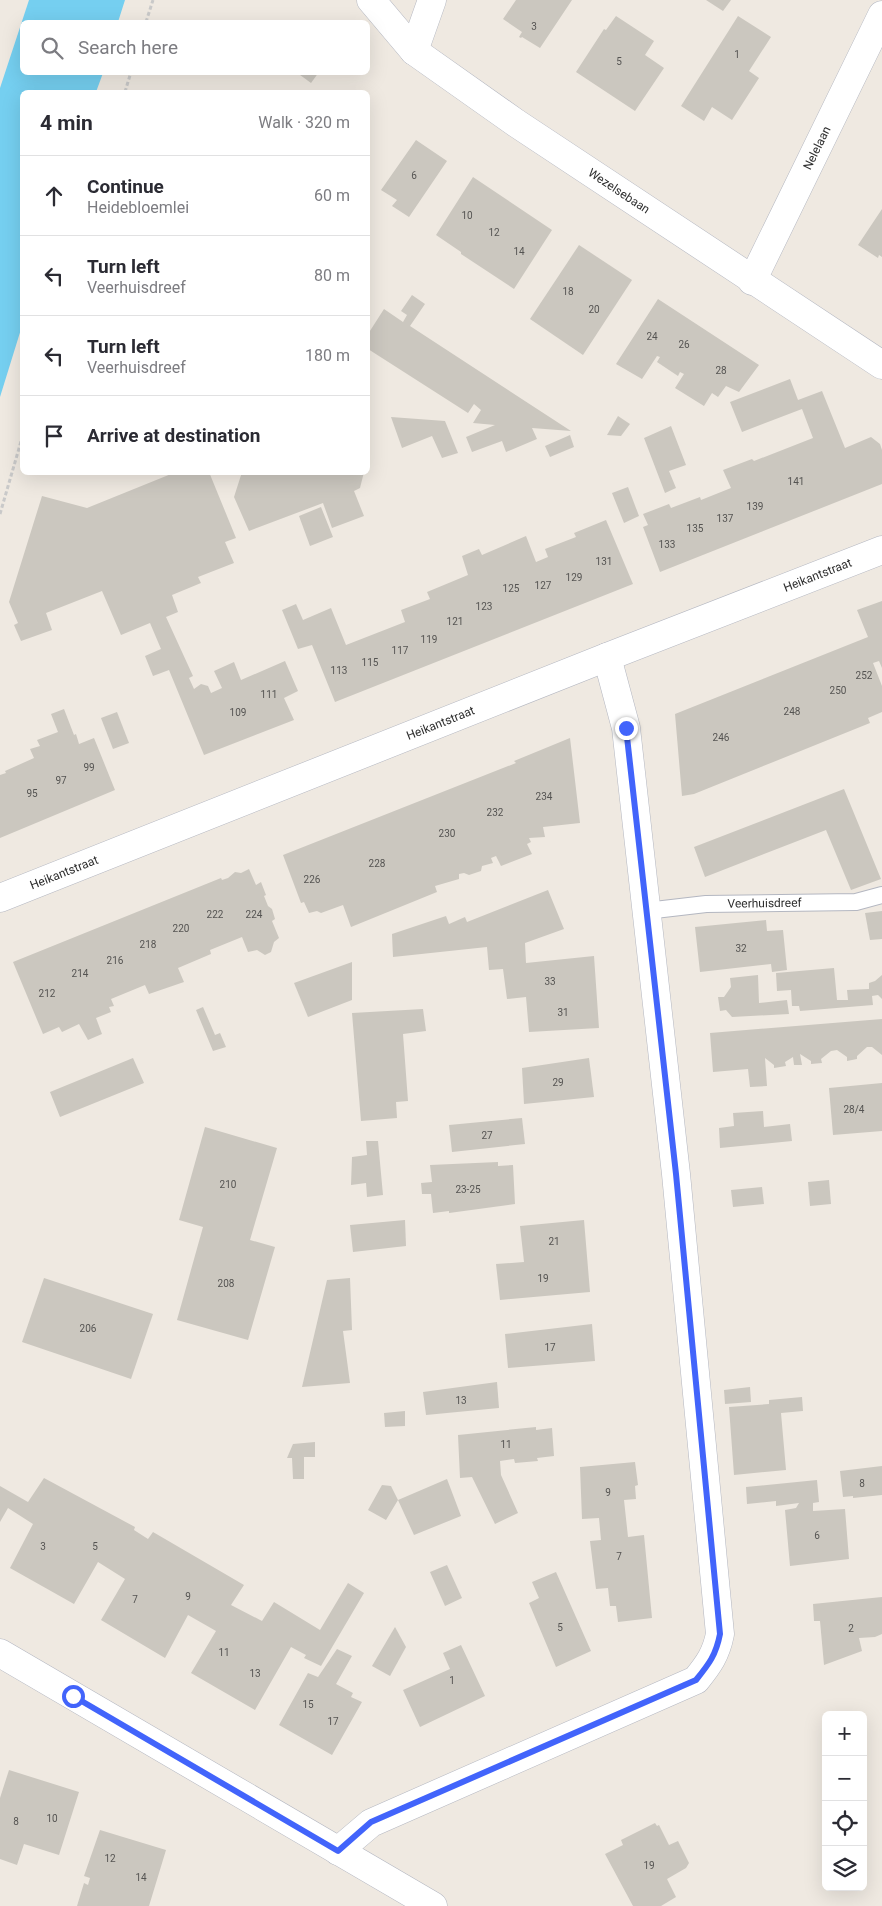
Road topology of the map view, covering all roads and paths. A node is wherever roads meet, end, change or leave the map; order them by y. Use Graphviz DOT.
graph roads {
  1 [pos="153,0"];
  2 [pos="371,0"];
  3 [pos="432,0"];
  4 [pos="882,15"];
  5 [pos="147,20"];
  6 [pos="414,51"];
  7 [pos="130,75"];
  8 [pos="126,90"];
  9 [pos="752,281"];
  10 [pos="882,366"];
  11 [pos="20,445"];
  12 [pos="0,514"];
  13 [pos="882,550"];
  14 [pos="607,657"];
  15 [pos="882,895"];
  16 [pos="0,898"];
  17 [pos="646,912"];
  18 [pos="0,1653"];
  19 [pos="338,1851"];
  20 [pos="433,1906"];
  1 -- 5 [label="path"];
  2 -- 6 [label="street, Wezelsebaan"];
  3 -- 6 [label="street"];
  4 -- 9 [label="street, Nelelaan"];
  6 -- 9 [label="street, Wezelsebaan"];
  7 -- 8 [label="path"];
  9 -- 10 [label="street, Wezelsebaan"];
  11 -- 12 [label="path"];
  13 -- 14 [label="street, Heikantstraat"];
  14 -- 16 [label="street, Heikantstraat"];
  14 -- 17 [label="street"];
  15 -- 17 [label="lane, Veerhuisdreef"];
  17 -- 19 [label="street"];
  18 -- 19 [label="street"];
  19 -- 20 [label="street"];
}
